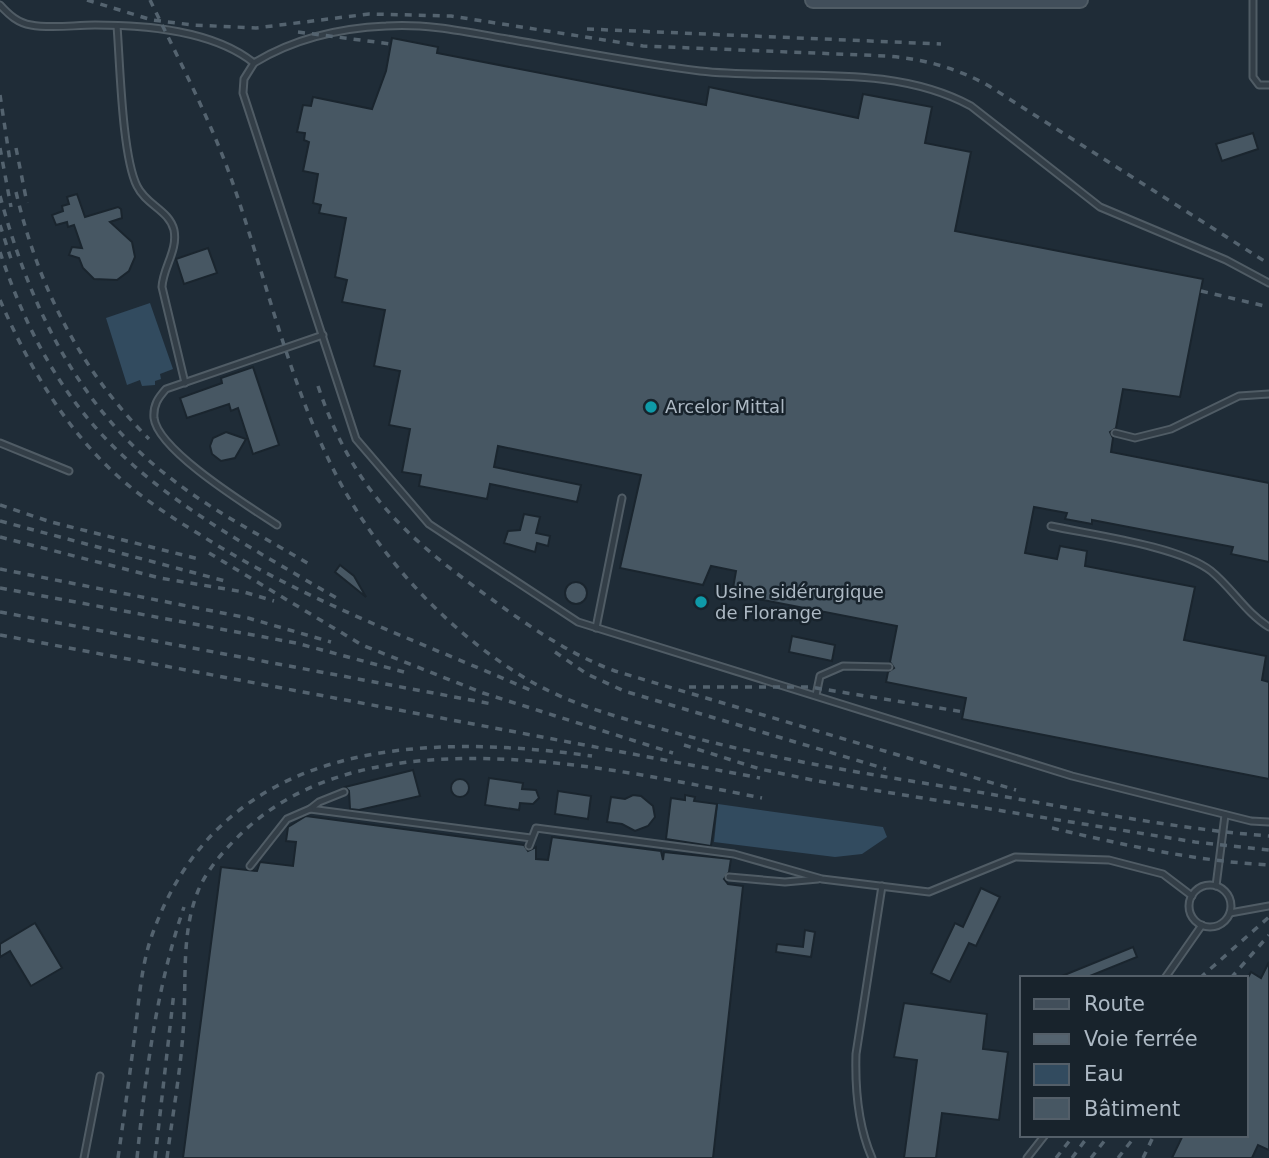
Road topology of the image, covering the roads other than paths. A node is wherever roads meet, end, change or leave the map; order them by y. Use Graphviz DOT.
graph roads {
  1 [pos="813,0"];
  2 [pos="1080,0"];
  3 [pos="1253,0"];
  4 [pos="0,5"];
  5 [pos="117,26"];
  6 [pos="254,63"];
  7 [pos="1269,85"];
  8 [pos="1269,284"];
  9 [pos="323,335"];
  10 [pos="185,383"];
  11 [pos="1269,394"];
  12 [pos="1115,433"];
  13 [pos="0,443"];
  14 [pos="69,471"];
  15 [pos="622,498"];
  16 [pos="277,525"];
  17 [pos="1051,526"];
  18 [pos="1269,627"];
  19 [pos="596,628"];
  20 [pos="889,667"];
  21 [pos="816,695"];
  22 [pos="344,792"];
  23 [pos="310,809"];
  24 [pos="1225,815"];
  25 [pos="1269,822"];
  26 [pos="531,838"];
  27 [pos="528,846"];
  28 [pos="250,866"];
  29 [pos="729,877"];
  30 [pos="821,879"];
  31 [pos="882,886"];
  32 [pos="1216,886"];
  33 [pos="1192,896"];
  34 [pos="1269,906"];
  35 [pos="1230,913"];
  36 [pos="1202,925"];
  37 [pos="1166,976"];
  38 [pos="100,1076"];
  39 [pos="1043,1137"];
  40 [pos="84,1158"];
  41 [pos="872,1158"];
  42 [pos="1027,1158"];
  1 -- 2 [label="main road"];
  3 -- 7 [label="lane"];
  4 -- 5 [label="lane"];
  5 -- 6 [label="lane"];
  5 -- 10 [label="lane"];
  6 -- 8 [label="lane"];
  6 -- 9 [label="lane"];
  9 -- 10 [label="lane"];
  9 -- 19 [label="lane"];
  10 -- 16 [label="lane"];
  11 -- 12 [label="lane"];
  13 -- 14 [label="lane"];
  15 -- 19 [label="lane"];
  17 -- 18 [label="lane"];
  19 -- 21 [label="lane"];
  20 -- 21 [label="lane"];
  21 -- 24 [label="lane"];
  22 -- 23 [label="lane"];
  23 -- 26 [label="lane"];
  23 -- 28 [label="lane"];
  24 -- 25 [label="lane"];
  24 -- 32 [label="lane"];
  26 -- 27 [label="lane"];
  26 -- 30 [label="lane"];
  29 -- 30 [label="lane"];
  30 -- 31 [label="lane"];
  31 -- 33 [label="lane"];
  31 -- 41 [label="lane"];
  32 -- 33 [label="lane"];
  32 -- 35 [label="lane"];
  33 -- 36 [label="lane"];
  34 -- 35 [label="lane"];
  35 -- 36 [label="lane"];
  36 -- 37 [label="lane"];
  38 -- 40 [label="lane"];
  39 -- 42 [label="lane"];
}
